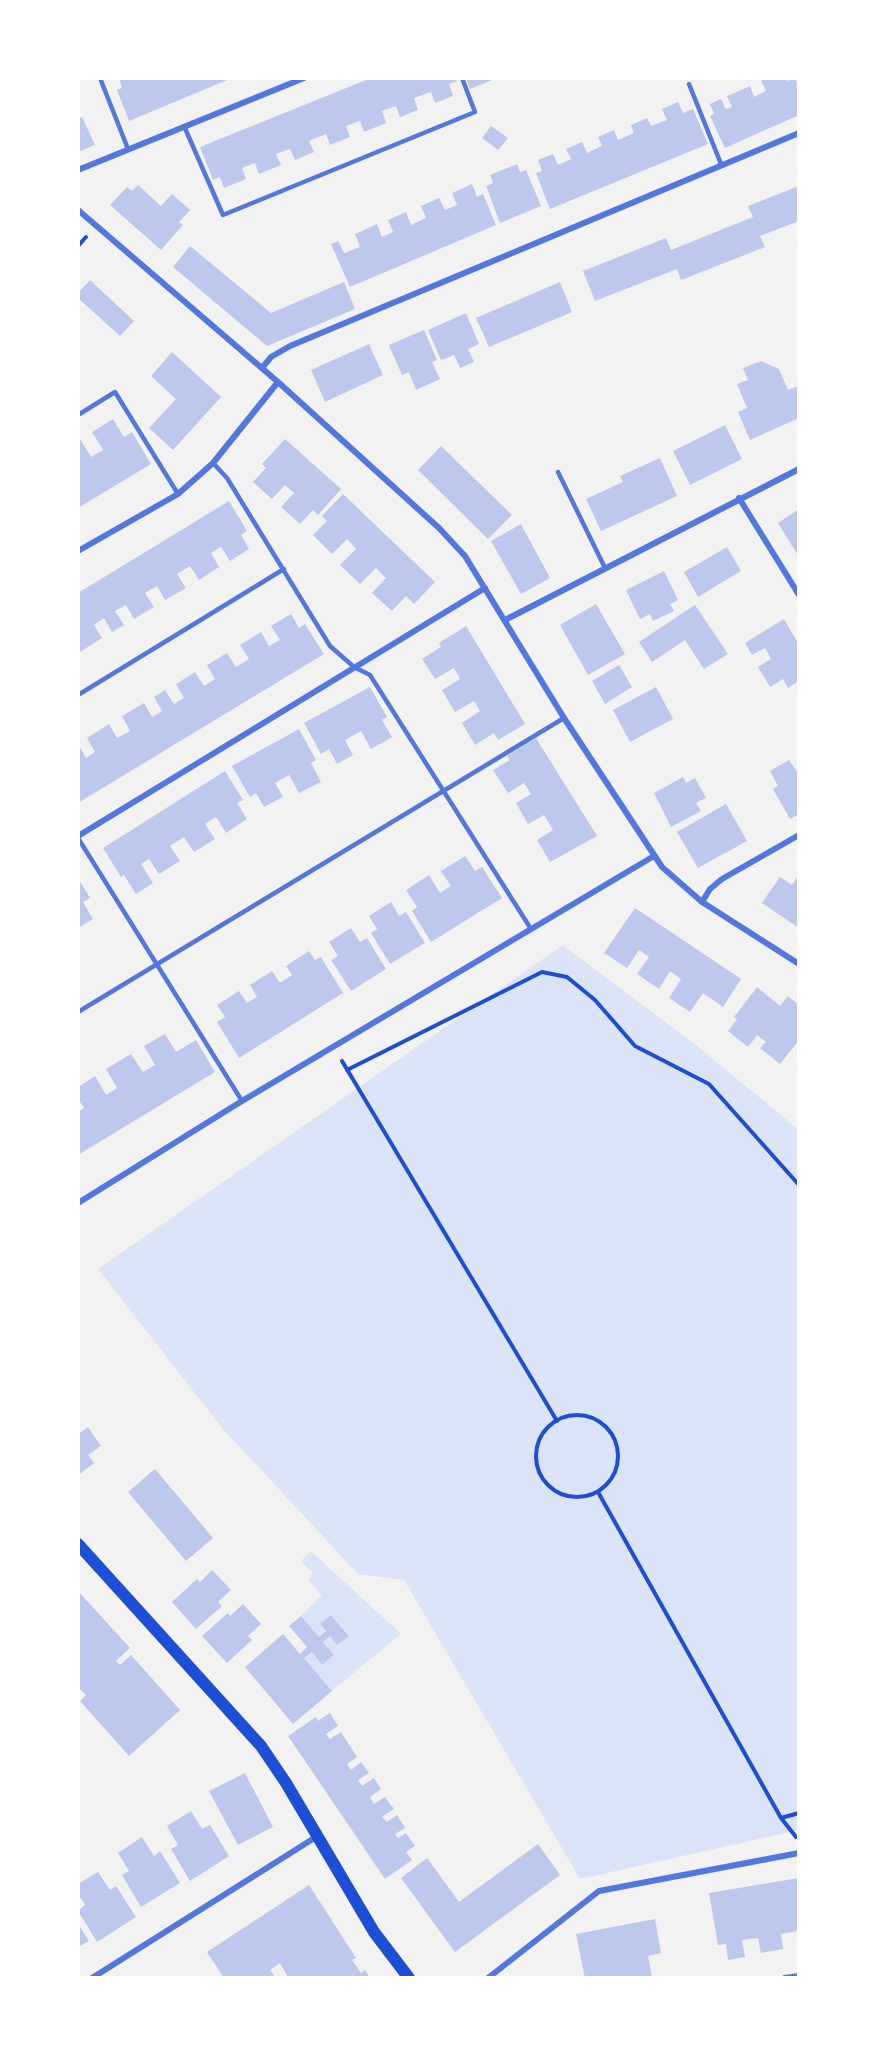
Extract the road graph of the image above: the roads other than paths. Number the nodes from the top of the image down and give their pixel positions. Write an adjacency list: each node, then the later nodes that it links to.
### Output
1 (100, 78): 7 (lane)
2 (304, 78): 5 (street)
3 (462, 78): 5 (lane)
4 (689, 84): 8 (lane)
5 (184, 126): 7 (street)
6 (799, 133): 8 (street)
7 (128, 149): 9 (street)
8 (721, 165): 11 (street)
9 (78, 170)
10 (78, 210): 11 (street)
11 (262, 368): 12 (street)
12 (278, 382): 14 (street); 22 (street)
13 (78, 415): 17 (lane)
14 (213, 462): 17 (street); 21 (lane)
15 (799, 469): 18 (street)
16 (558, 472): 20 (lane)
17 (178, 494): 19 (street)
18 (739, 498): 20 (street); 23 (street)
19 (78, 551)
20 (605, 568): 24 (street)
21 (284, 569): 25 (lane); 26 (lane)
22 (485, 588): 24 (street); 25 (street)
23 (799, 595)
24 (505, 620): 27 (street)
25 (354, 668): 28 (lane); 30 (street)
26 (78, 695)
27 (564, 718): 28 (lane); 31 (street)
28 (442, 792): 33 (lane); 34 (lane)
29 (799, 835): 32 (street)
30 (78, 837): 34 (lane)
31 (654, 856): 32 (street); 33 (street)
32 (702, 902): 35 (street)
33 (531, 929): 37 (street)
34 (157, 964): 36 (lane); 37 (lane)
35 (799, 964)
36 (78, 1012)
37 (242, 1101): 38 (street)
38 (78, 1203)
39 (78, 1545): 40 (main road)
40 (316, 1837): 43 (street); 44 (main road)
41 (799, 1853): 45 (street)
42 (799, 1976): 46 (street)
43 (92, 1978)
44 (409, 1978)
45 (488, 1978)
46 (785, 1978)

